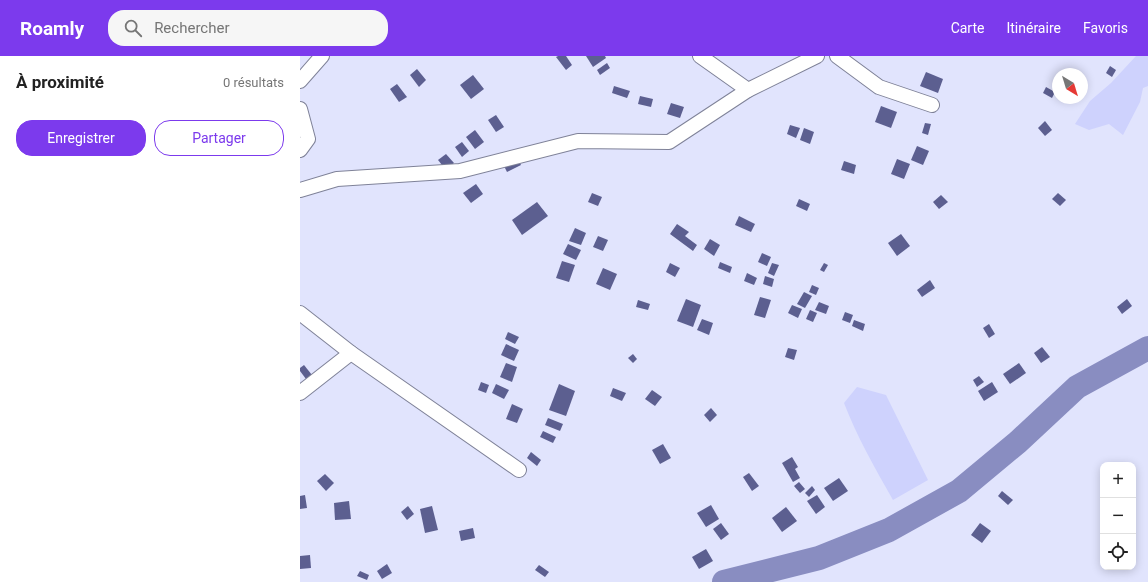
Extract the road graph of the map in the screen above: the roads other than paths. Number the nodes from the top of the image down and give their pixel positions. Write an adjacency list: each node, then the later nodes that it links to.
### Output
1 (322, 56): 5 (street)
2 (700, 56): 6 (street)
3 (816, 56): 6 (street)
4 (837, 56): 7 (street)
5 (300, 82)
6 (748, 90): 10 (street)
7 (932, 105)
8 (300, 109): 9 (street)
9 (300, 150)
10 (300, 190)
11 (300, 313): 12 (street)
12 (351, 353): 13 (street); 14 (street)
13 (300, 394)
14 (519, 470)

